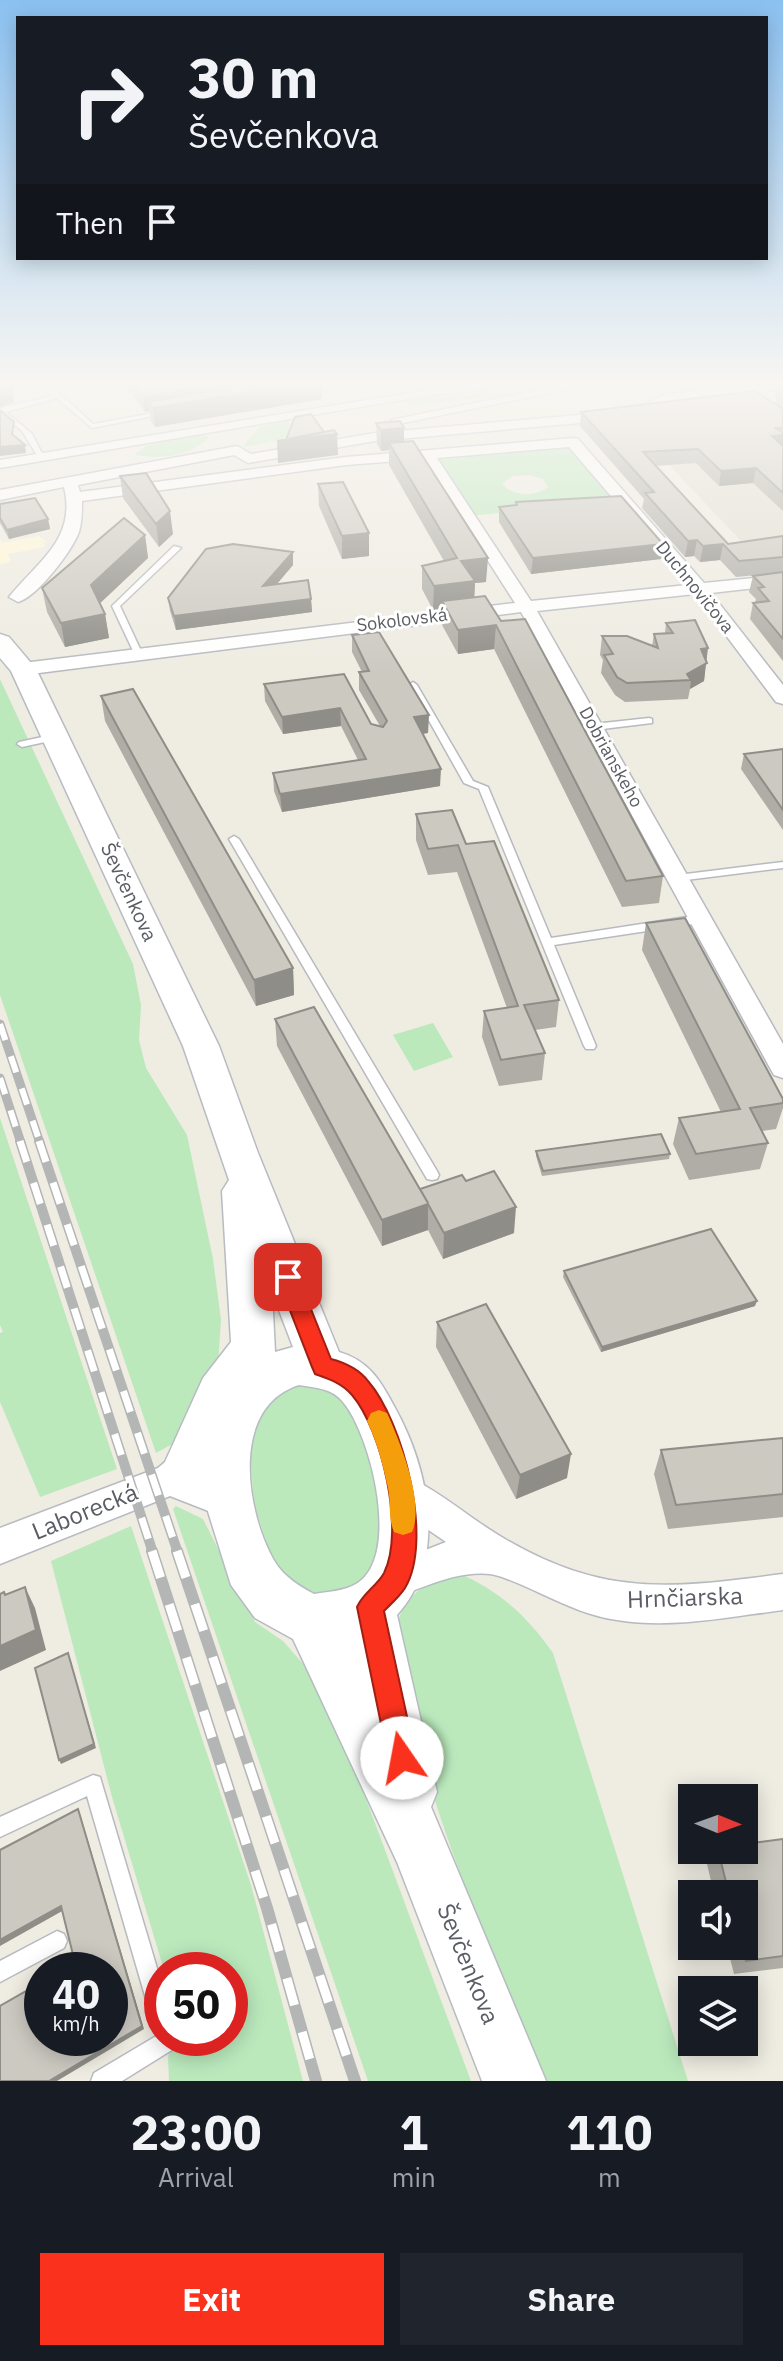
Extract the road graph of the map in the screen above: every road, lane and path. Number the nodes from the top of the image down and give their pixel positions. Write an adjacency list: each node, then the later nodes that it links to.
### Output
1 (38, 480): 7 (street)
2 (54, 480): 7 (street)
3 (91, 480): 9 (street)
4 (167, 480): 9 (street)
5 (444, 480): 16 (street, Dobrianskeho)
6 (606, 480): 14 (street, Duchnovičova)
7 (50, 486): 9 (street); 10 (street)
8 (0, 488): 10 (street)
9 (73, 490): 15 (street)
10 (20, 492): 11 (street)
11 (0, 495)
12 (177, 548): 18 (lane)
13 (783, 580): 14 (street, Sokolovská)
14 (699, 588): 16 (street, Sokolovská); 21 (street, Duchnovičova)
15 (18, 597)
16 (527, 606): 18 (street, Sokolovská); 23 (street, Dobrianskeho)
17 (0, 642): 19 (main road, Ševčenkova)
18 (138, 653): 19 (street, Sokolovská)
19 (23, 669): 24 (main road, Ševčenkova)
20 (413, 685): 30 (lane)
21 (783, 698)
22 (649, 721): 23 (lane)
23 (594, 727): 28 (street, Dobrianskeho)
24 (56, 737): 25 (lane); 33 (main road, Ševčenkova)
25 (22, 744)
26 (234, 839): 34 (lane)
27 (783, 865): 28 (lane)
28 (678, 878): 29 (street, Dobrianskeho)
29 (700, 919): 30 (lane); 32 (street, Dobrianskeho)
30 (548, 942): 31 (lane)
31 (590, 1046)
32 (783, 1068)
33 (238, 1153): 35 (main road, Ševčenkova); 36 (main road, Ševčenkova)
34 (432, 1175)
35 (323, 1367): 36 (main road); 38 (main road, Ševčenkova)
36 (244, 1390): 37 (street, Laborecká); 37 (main road); 39 (main road, Ševčenkova)
37 (180, 1471): 39 (street); 40 (street, Laborecká)
38 (401, 1491): 41 (street, Hrnčiarska); 43 (main road, Ševčenkova)
39 (229, 1502): 44 (main road, Ševčenkova)
40 (0, 1546)
41 (499, 1558): 42 (street, Hrnčiarska); 43 (street, Hrnčiarska)
42 (783, 1592)
43 (383, 1593): 44 (main road); 46 (main road, Ševčenkova)
44 (311, 1621): 46 (main road, Ševčenkova)
45 (0, 1827): 48 (lane)
46 (421, 1848): 52 (main road, Ševčenkova)
47 (57, 1941): 49 (lane)
48 (144, 1958)
49 (0, 1972)
50 (144, 2056): 51 (lane)
51 (102, 2081)
52 (514, 2081)

